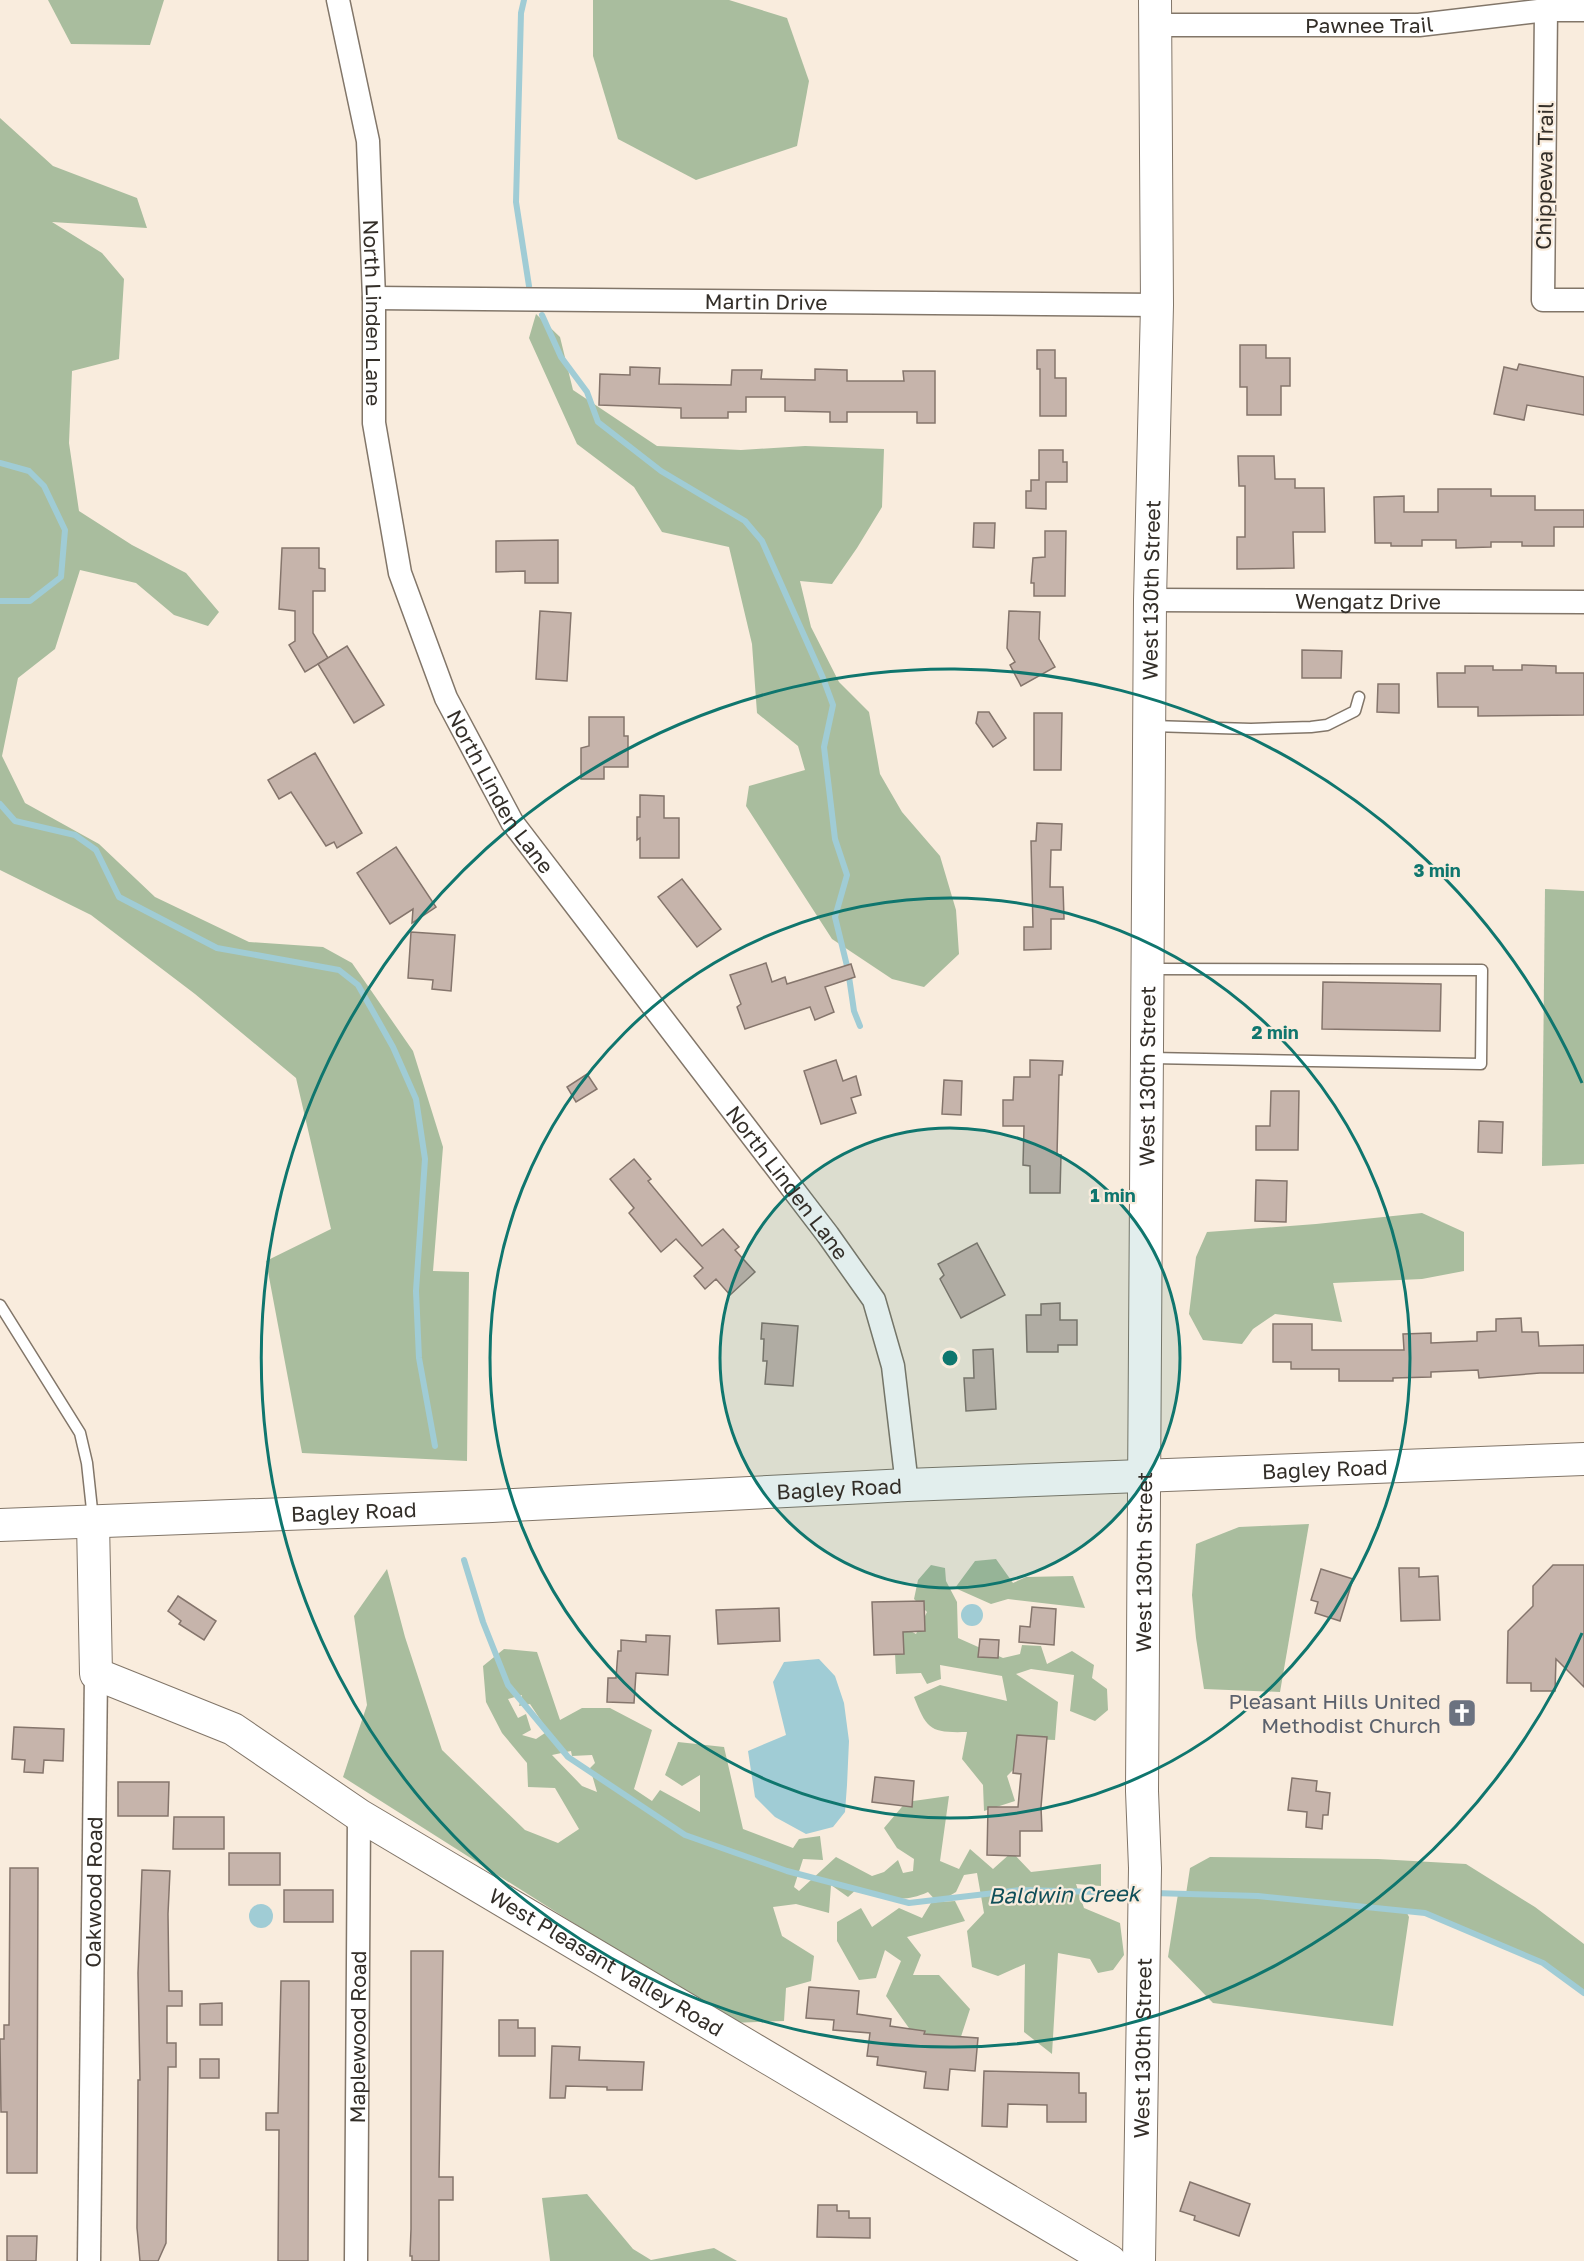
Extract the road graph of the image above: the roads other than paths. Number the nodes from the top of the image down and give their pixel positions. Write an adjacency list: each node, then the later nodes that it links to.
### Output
1 (338, 0): 5 (street, North Linden Lane)
2 (1546, 10): 3 (street, Pawnee Trail); 4 (street, Pawnee Trail); 6 (street, Chippewa Trail)
3 (1584, 10)
4 (1155, 13): 7 (main road, West 130th Street)
5 (374, 298): 7 (street, Martin Drive); 17 (street, North Linden Lane)
6 (1584, 300)
7 (1157, 305): 8 (main road, West 130th Street)
8 (1150, 600): 9 (street, Wengatz Drive); 11 (main road, West 130th Street)
9 (1584, 602)
10 (1359, 697): 11 (lane)
11 (1149, 726): 12 (main road, West 130th Street)
12 (1147, 969): 13 (main road, West 130th Street); 13 (lane)
13 (1147, 1058): 16 (main road, West 130th Street)
14 (0, 1305): 18 (lane)
15 (1584, 1459): 16 (main road, Bagley Road)
16 (1144, 1477): 17 (main road, Bagley Road); 25 (main road, West 130th Street)
17 (907, 1485): 18 (main road, Bagley Road)
18 (93, 1522): 19 (main road); 20 (main road, Oakwood Road)
19 (0, 1525)
20 (96, 1674): 21 (main road, West Pleasant Valley Road); 22 (street, Oakwood Road)
21 (359, 1815): 23 (street, Maplewood Road); 24 (main road, West Pleasant Valley Road)
22 (89, 2261)
23 (356, 2261)
24 (1110, 2261)
25 (1139, 2261)

